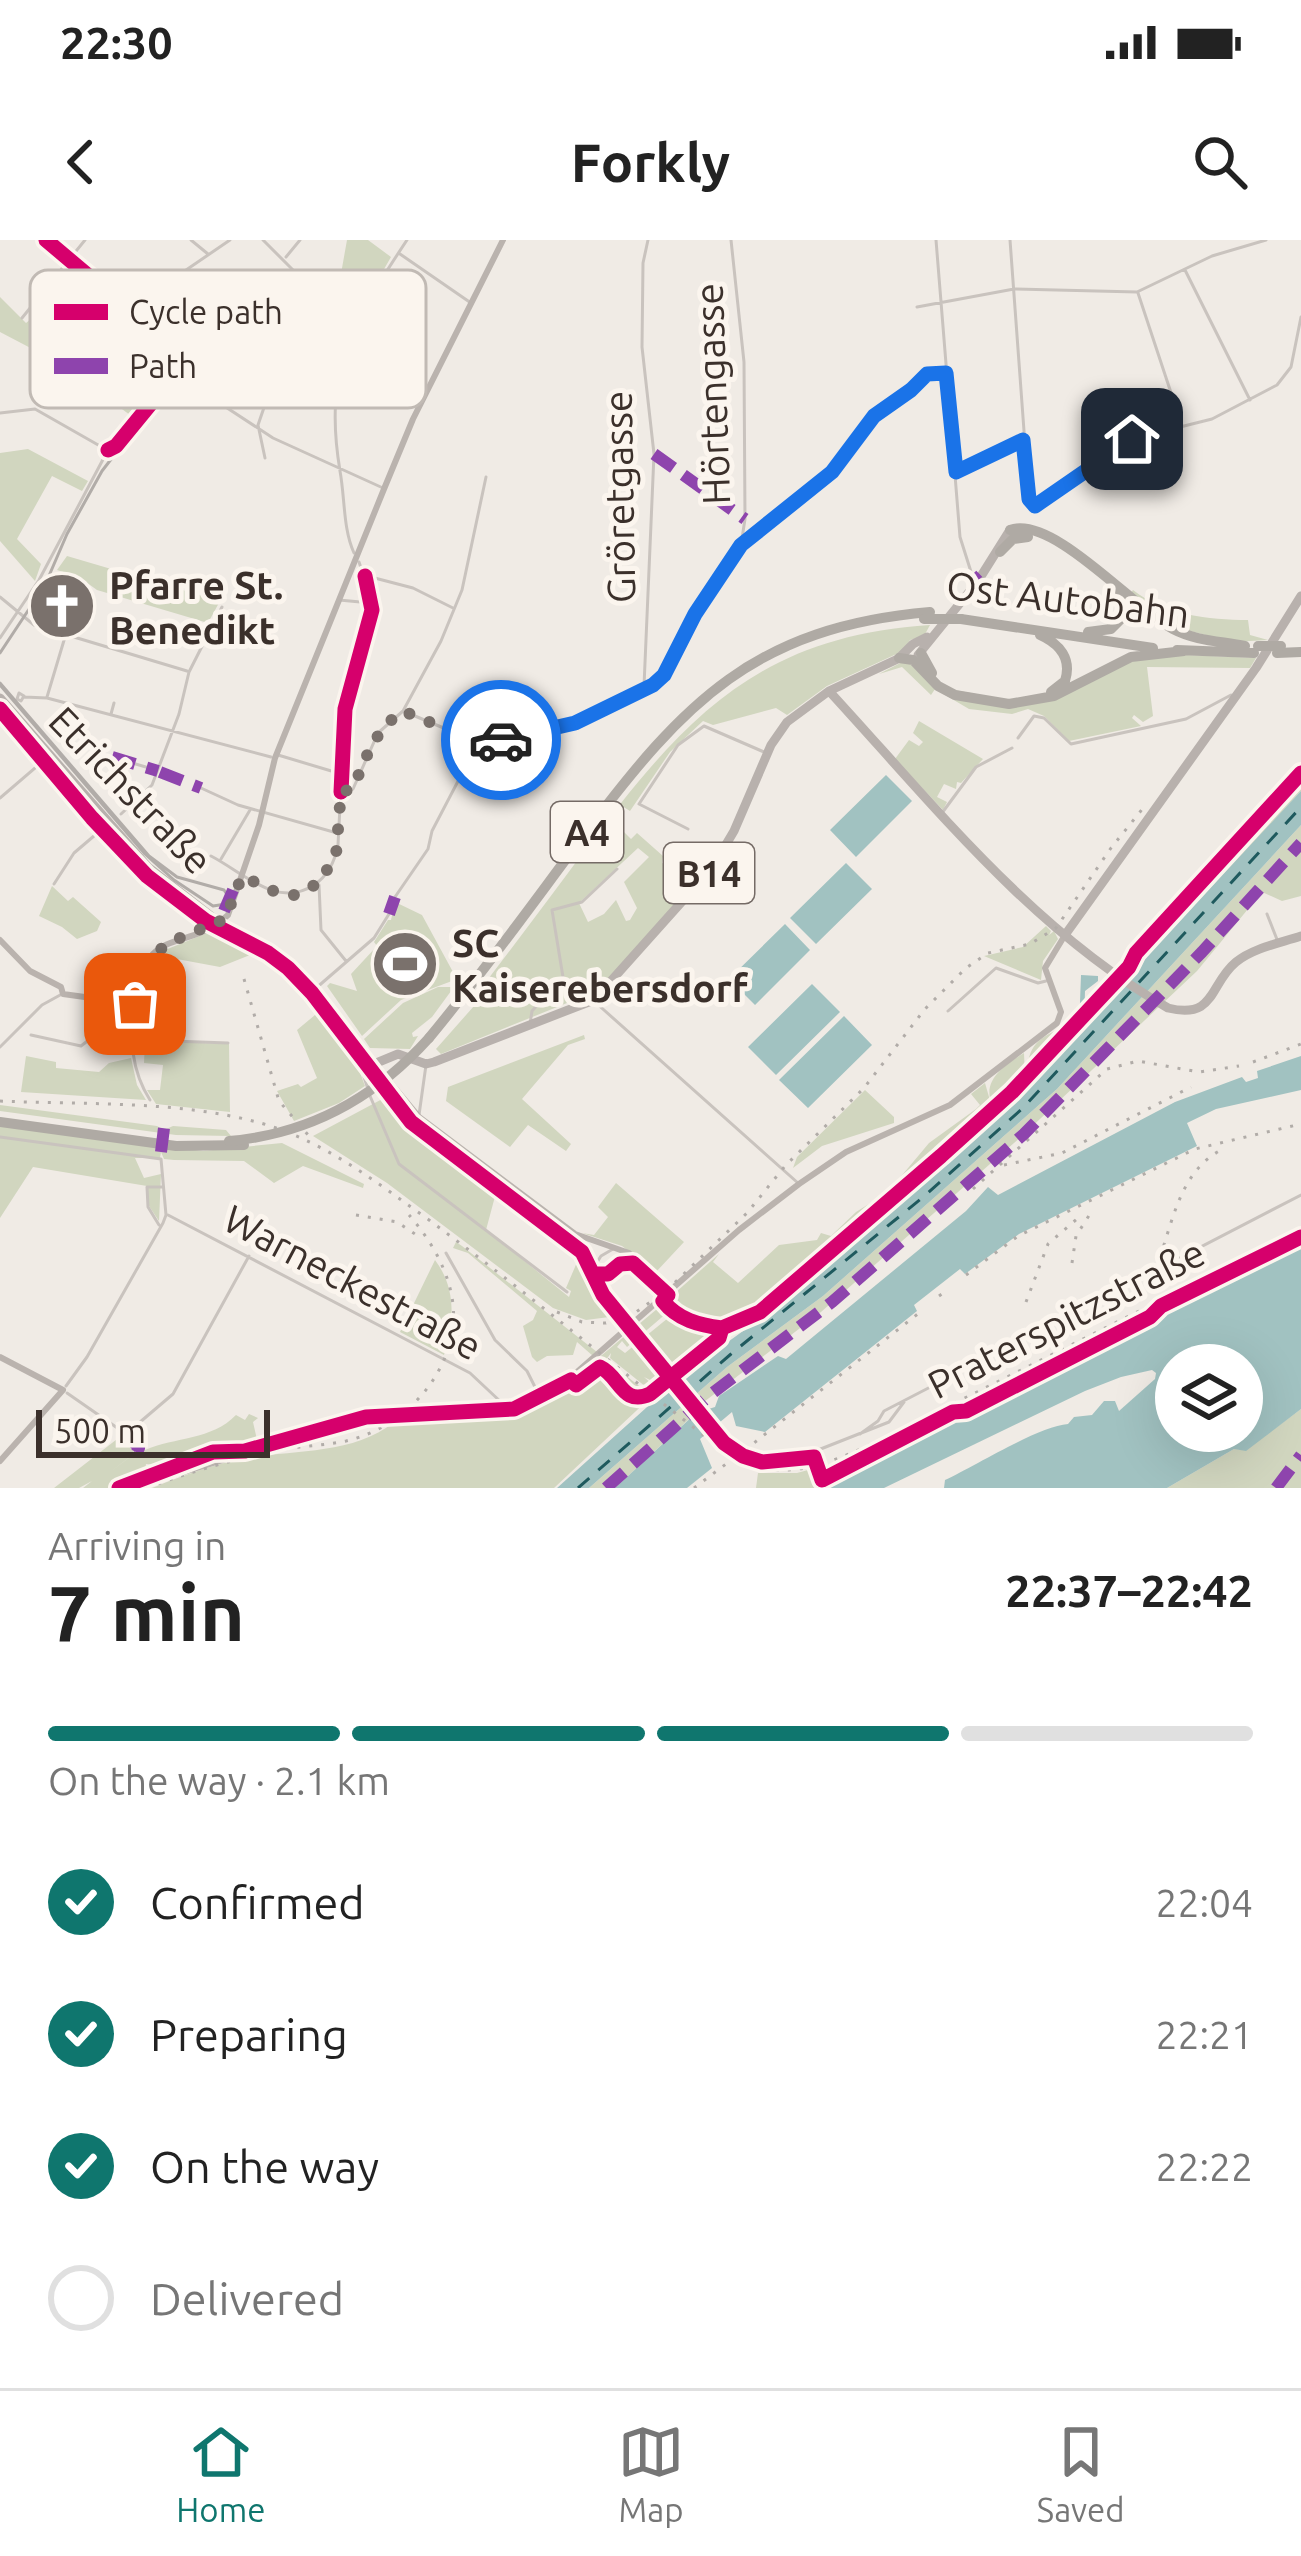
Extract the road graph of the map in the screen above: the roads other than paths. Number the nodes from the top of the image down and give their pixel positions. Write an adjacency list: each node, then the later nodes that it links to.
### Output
1 (46, 240): 16 (street)
2 (85, 240): 16 (street)
3 (191, 240): 15 (street)
4 (230, 240): 15 (street)
5 (263, 240): 17 (street)
6 (300, 240): 17 (street)
7 (407, 240): 14 (street)
8 (503, 240): 29 (main road)
9 (647, 240): 77 (street, Gröretgasse)
10 (730, 240): 54 (street, Hörtengasse)
11 (936, 240): 28 (street)
12 (1010, 240): 26 (street)
13 (1266, 240): 18 (street)
14 (399, 253): 23 (street); 24 (street)
15 (210, 256): 21 (street)
16 (69, 259): 19 (street); 20 (street)
17 (284, 259): 22 (street)
18 (1184, 268): 27 (street); 36 (street)
19 (60, 270)
20 (82, 270)
21 (190, 270)
22 (294, 270)
23 (389, 270)
24 (423, 270)
25 (426, 272): 29 (street)
26 (1014, 289): 27 (street); 28 (street); 45 (street)
27 (1137, 292): 43 (street)
28 (940, 301): 30 (street); 34 (street)
29 (471, 303): 35 (main road)
30 (917, 307)
31 (30, 308): 33 (street)
32 (1301, 317): 36 (street)
33 (22, 318)
34 (946, 373): 49 (street); 54 (street)
35 (426, 393)
36 (1250, 400): 43 (street)
37 (148, 408): 46 (street)
38 (229, 408): 44 (street)
39 (265, 408): 44 (street)
40 (335, 408): 48 (street)
41 (418, 408): 51 (main road)
42 (0, 413): 46 (street)
43 (1182, 426): 45 (street)
44 (258, 430): 47 (street); 48 (street)
45 (1023, 440): 49 (street)
46 (108, 450): 65 (street)
47 (266, 458)
48 (340, 472): 51 (street); 56 (street)
49 (956, 472): 57 (street)
50 (486, 477): 64 (street)
51 (384, 488): 56 (main road)
52 (1010, 530): 53 (highway); 55 (main road); 71 (highway)
53 (1028, 537): 55 (highway); 68 (highway)
54 (741, 545): 78 (street, Hörtengasse)
55 (1000, 552): 73 (main road)
56 (356, 558): 58 (street); 61 (main road)
57 (972, 575)
58 (365, 576): 62 (street); 64 (street)
59 (1301, 596): 82 (main road)
60 (0, 597): 65 (street)
61 (339, 600): 62 (street); 95 (main road)
62 (373, 603): 98 (street)
63 (222, 608): 75 (street)
64 (454, 608): 87 (street)
65 (16, 613): 69 (street); 70 (street)
66 (963, 616): 67 (highway, Ost Autobahn / A4); 68 (highway, Ost Autobahn / A4); 135 (highway, Ost Autobahn / A4, bridge)
67 (1015, 625): 73 (highway); 74 (highway, Ost Autobahn / A4)
68 (1088, 632): 71 (highway, Ost Autobahn / A4)
69 (66, 636): 75 (street); 84 (street)
70 (0, 638)
71 (1253, 649): 72 (highway, A4, bridge); 74 (highway, Ost Autobahn / A4)
72 (1301, 649)
73 (914, 651): 74 (highway); 76 (main road)
74 (1184, 651)
75 (189, 672): 89 (street)
76 (850, 681): 79 (main road); 86 (main road)
77 (642, 682): 78 (street); 80 (street, Gröretgasse)
78 (647, 688): 80 (street, Hörtengasse)
79 (829, 691): 86 (main road); 93 (main road, B14)
80 (639, 692): 90 (street, Hörtengasse)
81 (0, 695): 94 (main road, Etrichstraße); 118 (main road, Etrichstraße)
82 (1236, 695): 91 (street); 119 (main road)
83 (24, 697): 84 (street)
84 (47, 698): 88 (street)
85 (113, 703): 88 (street)
86 (841, 704): 105 (main road)
87 (403, 711): 90 (street, Hörtengasse); 100 (street)
88 (110, 716): 89 (street)
89 (173, 731): 95 (street); 97 (street)
90 (480, 737): 115 (street)
91 (1018, 738)
92 (1012, 748): 105 (street)
93 (768, 754): 107 (street); 127 (main road, B14)
94 (50, 755): 101 (street); 106 (main road, Etrichstraße)
95 (276, 757): 98 (street); 103 (main road)
96 (112, 758): 97 (street)
97 (158, 771): 104 (street)
98 (342, 773): 100 (street)
99 (201, 788): 102 (street)
100 (341, 792): 108 (street)
101 (0, 798)
102 (250, 808): 103 (street); 110 (street)
103 (262, 812): 108 (street); 112 (main road)
104 (121, 814)
105 (941, 814): 119 (main road)
106 (109, 824): 114 (street); 118 (main road, Etrichstraße)
107 (688, 829)
108 (339, 833): 113 (street)
109 (211, 856): 110 (street)
110 (220, 861): 112 (street)
111 (617, 869): 131 (street)
112 (242, 876): 113 (street); 118 (main road)
113 (319, 883): 123 (street)
114 (54, 884)
115 (395, 897)
116 (389, 914): 123 (street)
117 (1267, 914): 122 (street)
118 (222, 921): 125 (main road); 128 (main road)
119 (1065, 935): 122 (main road); 124 (main road)
120 (1301, 936): 122 (main road)
121 (0, 940): 126 (main road)
122 (1278, 944)
123 (348, 963): 125 (street)
124 (1047, 981): 129 (street); 144 (main road)
125 (316, 988): 138 (main road)
126 (63, 994): 128 (main road); 137 (street)
127 (594, 1000): 131 (main road, B14); 144 (street)
128 (134, 1008): 130 (street); 132 (street)
129 (948, 1011)
130 (125, 1020): 132 (street); 134 (street)
131 (531, 1025): 139 (main road, B14)
132 (131, 1027): 133 (street)
133 (131, 1035): 136 (street); 140 (street)
134 (31, 1036)
135 (432, 1040): 141 (highway, A4, bridge); 141 (highway, A4, bridge)
136 (228, 1043)
137 (0, 1047)
138 (371, 1064): 139 (main road, B14); 142 (main road); 155 (street)
139 (426, 1064): 142 (street)
140 (150, 1100)
141 (0, 1119)
142 (417, 1119): 149 (main road); 154 (main road)
143 (0, 1138): 145 (street)
144 (799, 1184): 157 (main road)
145 (164, 1186): 147 (street); 148 (street)
146 (1301, 1195): 161 (street)
147 (166, 1215): 148 (street); 151 (street, Warneckestraße)
148 (160, 1227): 159 (street)
149 (615, 1248): 152 (main road); 153 (street); 154 (street)
150 (446, 1253): 160 (street)
151 (249, 1256): 159 (street); 162 (street, Warneckestraße)
152 (638, 1262): 153 (main road); 157 (main road)
153 (612, 1266): 154 (main road); 156 (street)
154 (594, 1267): 156 (street)
155 (568, 1292)
156 (606, 1294): 166 (street, bridge)
157 (668, 1295): 160 (main road)
158 (0, 1357): 159 (main road)
159 (63, 1390): 167 (main road)
160 (540, 1396): 162 (main road)
161 (906, 1401): 163 (street); 164 (street)
162 (505, 1409): 169 (main road)
163 (887, 1411): 164 (street); 165 (street)
164 (892, 1416): 165 (street)
165 (882, 1421): 166 (street)
166 (813, 1452): 168 (street)
167 (0, 1460)
168 (822, 1480)
169 (131, 1488)

